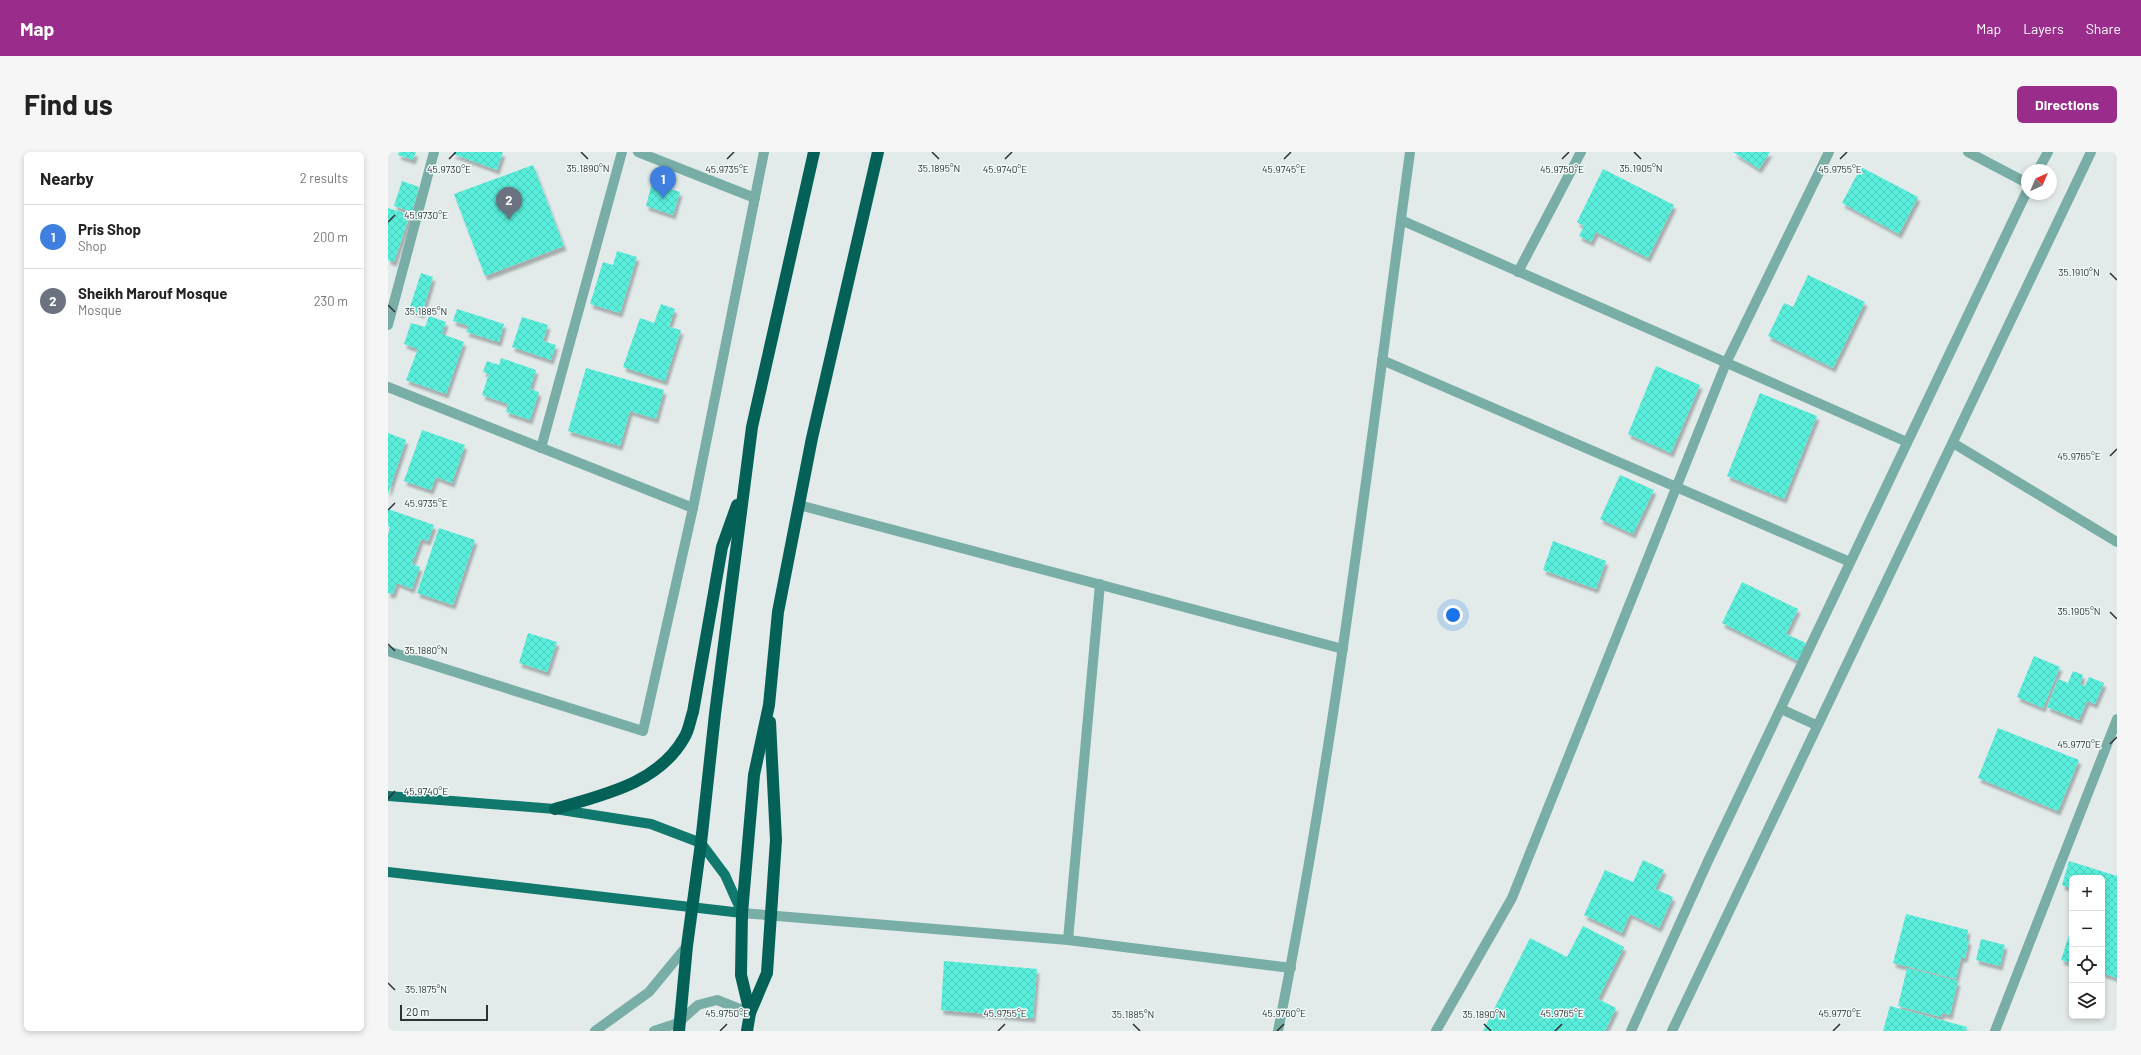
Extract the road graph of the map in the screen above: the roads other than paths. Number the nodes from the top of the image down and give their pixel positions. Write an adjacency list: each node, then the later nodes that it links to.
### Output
1 (434, 152): 19 (street)
2 (622, 152): 25 (street)
3 (638, 152): 15 (street)
4 (764, 152): 15 (street)
5 (814, 152): 26 (highway)
6 (878, 152): 28 (highway)
7 (1410, 152): 17 (street)
8 (1581, 152): 18 (street)
9 (1829, 152): 21 (street)
10 (1968, 152): 14 (street)
11 (2048, 152): 13 (street)
12 (2091, 152): 24 (street)
13 (2041, 164)
14 (2021, 180)
15 (755, 198): 29 (street)
16 (2023, 200): 23 (street)
17 (1401, 220): 18 (street); 20 (street)
18 (1518, 272): 21 (street)
19 (388, 325)
20 (1382, 360): 27 (street); 33 (street)
21 (1726, 363): 23 (street); 27 (street)
22 (388, 387): 25 (street)
23 (1907, 442): 31 (street)
24 (1952, 444): 30 (street); 38 (street)
25 (541, 448): 29 (street)
26 (745, 481): 40 (highway); 41 (highway)
27 (1676, 487): 31 (street); 55 (street)
28 (799, 505): 32 (street); 35 (highway)
29 (693, 508): 34 (street)
30 (2117, 542)
31 (1850, 562): 36 (street)
32 (1100, 584): 33 (street); 46 (street)
33 (1343, 649): 48 (street)
34 (388, 651)
35 (769, 705): 44 (highway); 45 (highway)
36 (1780, 708): 38 (street); 56 (street)
37 (2117, 718): 58 (street)
38 (1816, 725): 57 (street)
39 (388, 796): 40 (main road)
40 (555, 809): 41 (main road)
41 (701, 843): 43 (highway); 44 (main road)
42 (388, 872): 43 (main road)
43 (691, 907): 44 (main road); 47 (highway)
44 (742, 913): 45 (street); 49 (highway)
45 (770, 915): 46 (street); 49 (highway)
46 (1068, 940): 48 (street)
47 (687, 946): 50 (highway); 51 (street)
48 (1291, 968): 54 (street)
49 (750, 1012): 50 (street); 53 (highway)
50 (678, 1027): 52 (street)
51 (595, 1031)
52 (654, 1031)
53 (747, 1031)
54 (1278, 1031)
55 (1436, 1031)
56 (1631, 1031)
57 (1672, 1031)
58 (1995, 1031)

